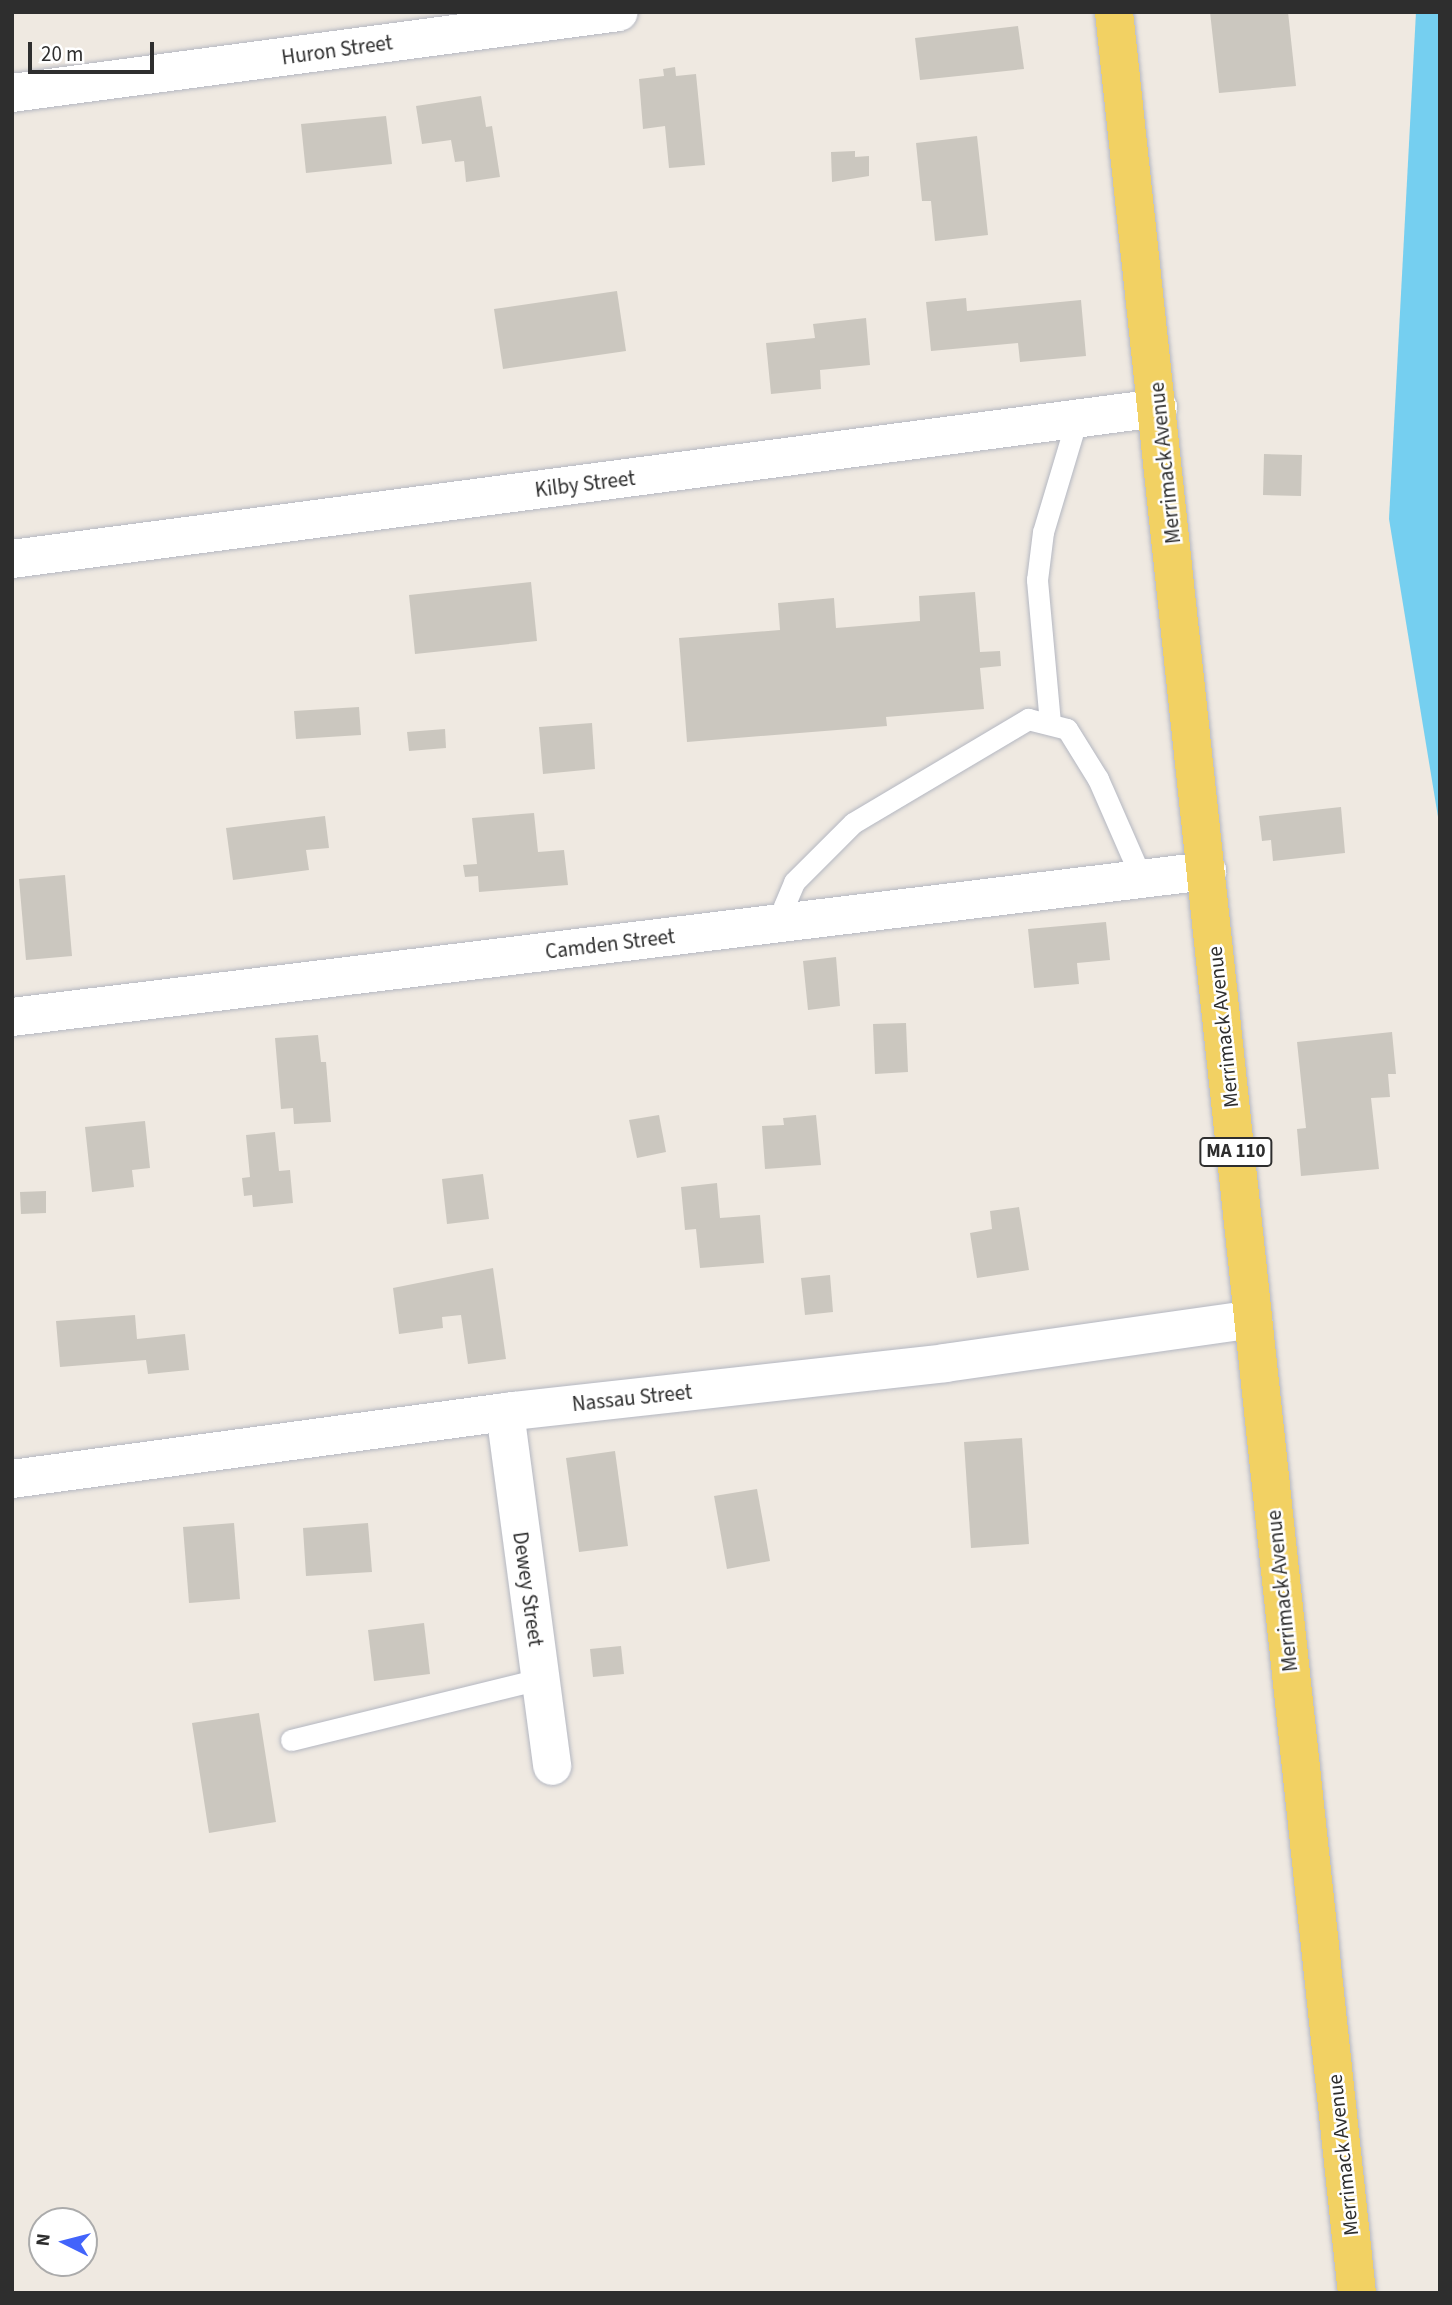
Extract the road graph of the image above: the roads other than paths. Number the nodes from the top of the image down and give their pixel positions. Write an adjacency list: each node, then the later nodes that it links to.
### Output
1 (619, 12): 3 (street, Huron Street)
2 (1114, 12): 4 (main road, Merrimack Avenue / MA 110)
3 (12, 93)
4 (1158, 408): 5 (street, Kilby Street); 8 (main road, Merrimack Avenue / MA 110)
5 (1077, 419): 6 (street, Kilby Street); 7 (lane)
6 (12, 559)
7 (1050, 723): 9 (lane); 10 (lane)
8 (1207, 871): 9 (street, Camden Street); 12 (main road, Merrimack Avenue / MA 110)
9 (1142, 879): 10 (street, Camden Street)
10 (786, 922): 11 (street, Camden Street)
11 (12, 1017)
12 (1253, 1319): 13 (street, Nassau Street); 18 (main road, Merrimack Avenue / MA 110)
13 (505, 1412): 14 (street, Nassau Street); 15 (street, Dewey Street)
14 (12, 1479)
15 (540, 1679): 16 (lane); 17 (street, Dewey Street)
16 (292, 1740)
17 (552, 1766)
18 (1357, 2293)

